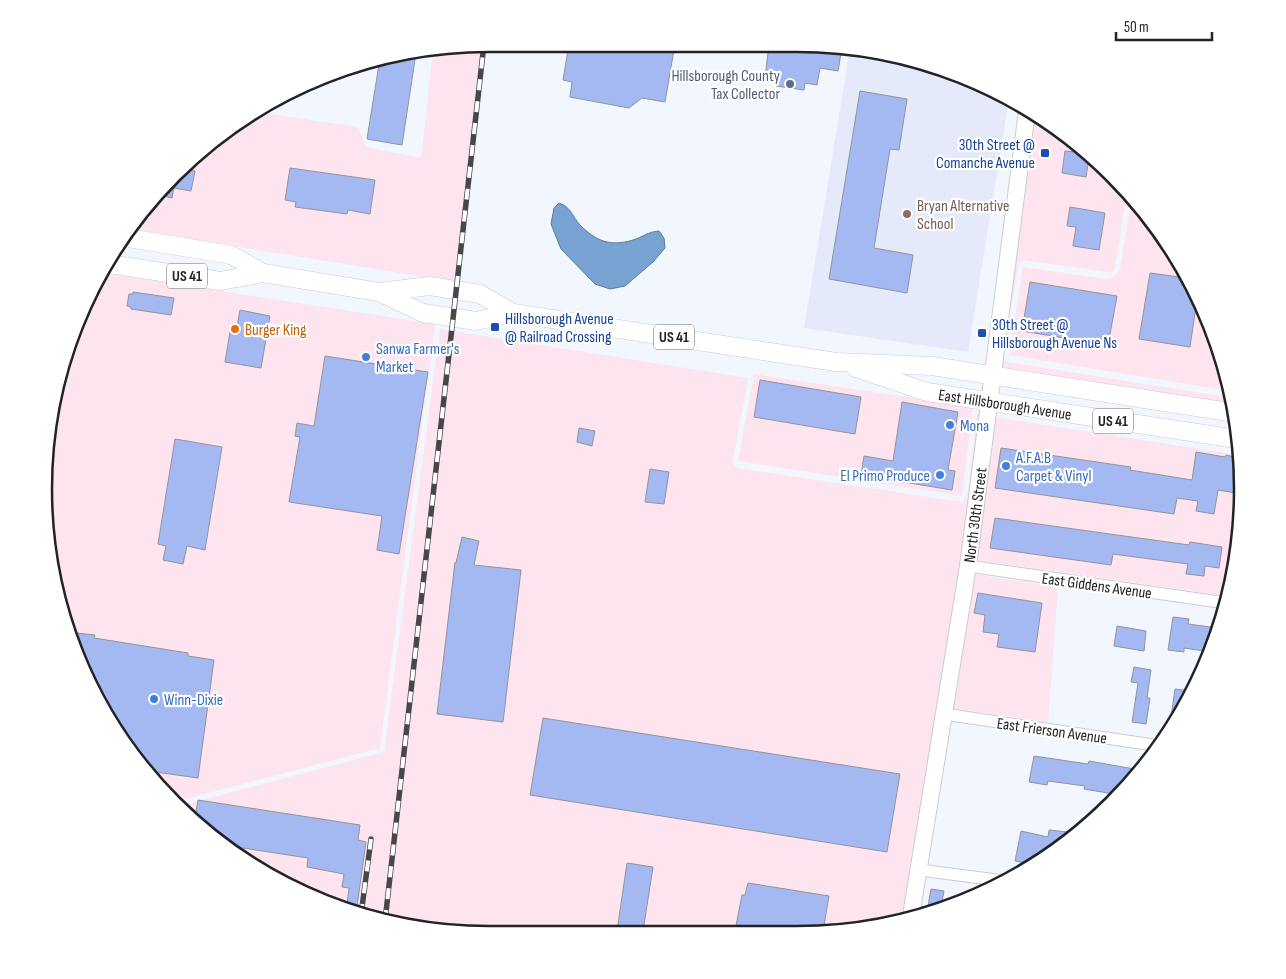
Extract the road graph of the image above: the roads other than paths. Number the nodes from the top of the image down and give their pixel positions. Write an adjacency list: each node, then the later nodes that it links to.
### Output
1 (1028, 119): 8 (street, North 30th Street)
2 (132, 239): 4 (main road, East Hillsborough Avenue / US 41)
3 (115, 265): 4 (main road, East Hillsborough Avenue / US 41)
4 (263, 274): 5 (main road, East Hillsborough Avenue / US 41)
5 (379, 292): 6 (main road, East Hillsborough Avenue / US 41); 6 (main road, East Hillsborough Avenue / US 41)
6 (513, 313): 7 (main road, East Hillsborough Avenue / US 41)
7 (836, 362): 8 (main road, East Hillsborough Avenue / US 41); 9 (main road, East Hillsborough Avenue / US 41)
8 (992, 374): 9 (street, North 30th Street); 10 (main road, East Hillsborough Avenue / US 41)
9 (989, 402): 11 (main road, East Hillsborough Avenue / US 41); 12 (street, North 30th Street)
10 (1226, 412)
11 (1231, 438)
12 (968, 566): 13 (street, East Giddens Avenue); 14 (street, North 30th Street)
13 (1219, 602)
14 (944, 714): 15 (street, East Frierson Avenue); 16 (street, North 30th Street)
15 (1151, 745)
16 (920, 870): 17 (street); 18 (street, North 30th Street)
17 (993, 880)
18 (912, 911)

